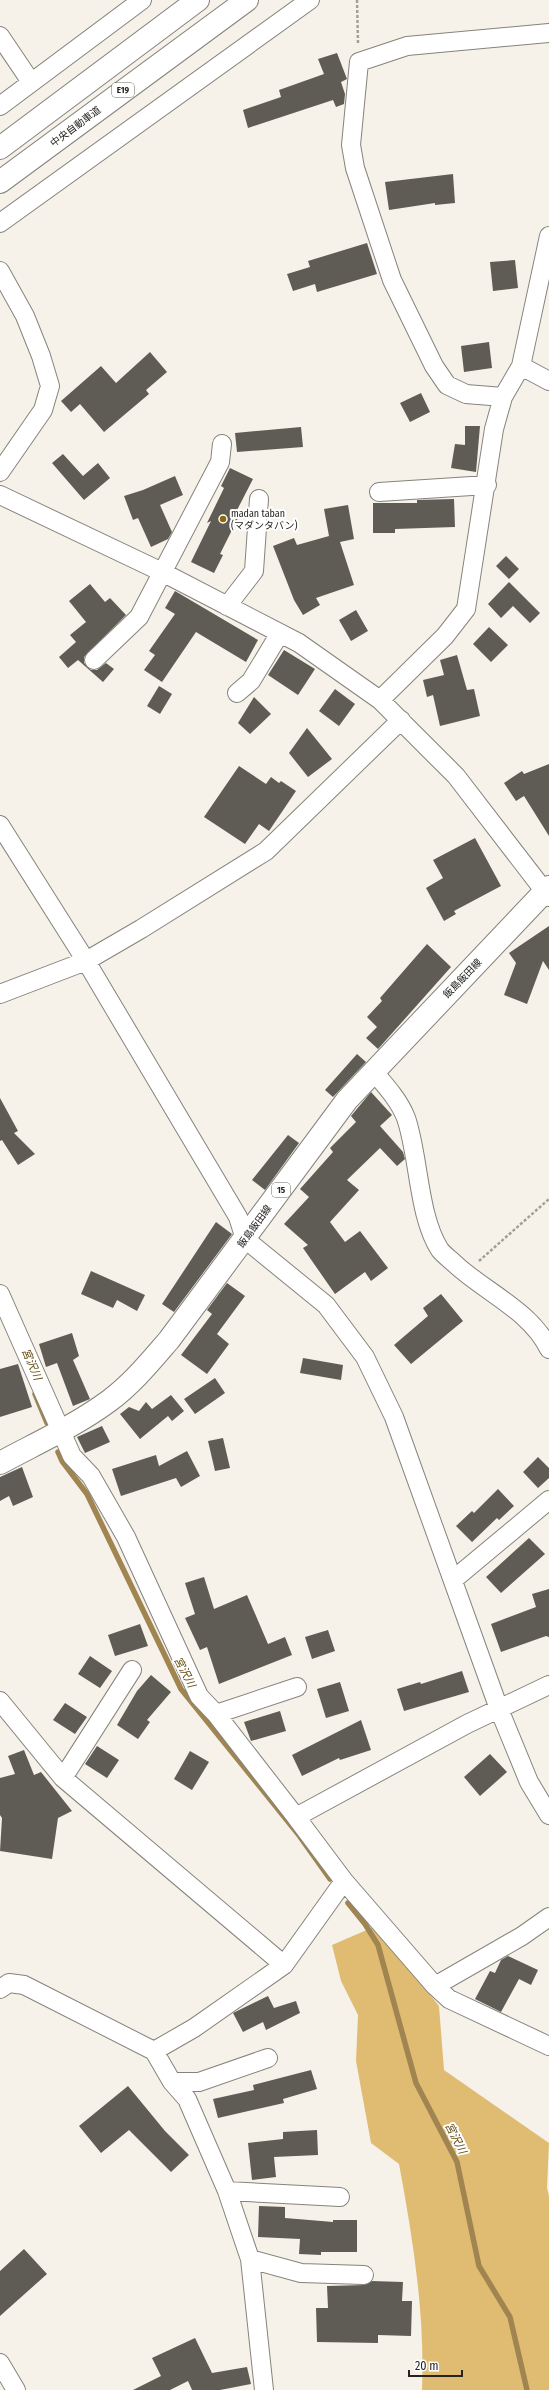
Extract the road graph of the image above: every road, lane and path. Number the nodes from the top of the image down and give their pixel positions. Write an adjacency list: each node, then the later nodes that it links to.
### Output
1 (142, 0): 9 (street)
2 (198, 0): 11 (main road)
3 (246, 0): 12 (main road, 中央自動車道 / E19)
4 (310, 0): 13 (street)
5 (356, 0): 8 (path)
6 (549, 33): 8 (street)
7 (0, 36): 9 (street)
8 (359, 62): 18 (street)
9 (31, 82): 10 (street)
10 (0, 106)
11 (0, 148)
12 (0, 182)
13 (0, 223)
14 (549, 236): 16 (street)
15 (0, 271): 20 (street)
16 (521, 366): 17 (street); 18 (street)
17 (549, 381)
18 (503, 397): 21 (street)
19 (222, 444): 25 (street)
20 (0, 472)
21 (487, 485): 22 (street); 30 (street)
22 (379, 492)
23 (0, 496): 25 (street)
24 (259, 499): 26 (street)
25 (162, 572): 26 (street); 28 (street)
26 (227, 606): 27 (street)
27 (280, 633): 29 (street); 30 (street)
28 (94, 660)
29 (238, 693)
30 (380, 700): 31 (street)
31 (401, 720): 33 (street); 34 (street)
32 (0, 825): 34 (street)
33 (548, 892): 36 (main road, 飯島飯田線 / 15)
34 (86, 961): 35 (street); 38 (street)
35 (0, 994)
36 (372, 1071): 38 (main road, 飯島飯田線 / 15); 39 (street)
37 (549, 1198): 39 (path)
38 (245, 1239): 42 (main road, 飯島飯田線 / 15); 45 (street)
39 (465, 1273): 41 (street)
40 (0, 1294): 42 (street)
41 (549, 1349)
42 (61, 1432): 43 (main road, 飯島飯田線 / 15); 51 (street)
43 (0, 1463)
44 (549, 1500): 45 (street)
45 (452, 1580): 50 (street)
46 (132, 1670): 52 (street)
47 (549, 1685): 50 (street)
48 (297, 1687): 51 (street)
49 (0, 1701): 52 (street)
50 (499, 1708): 53 (street); 54 (street)
51 (216, 1714): 54 (street)
52 (63, 1778): 57 (street)
53 (549, 1815)
54 (296, 1816): 55 (street)
55 (344, 1880): 57 (street); 58 (street)
56 (549, 1917): 58 (street)
57 (284, 1965): 61 (street)
58 (435, 1986): 60 (street)
59 (0, 1989): 61 (street)
60 (549, 2046)
61 (154, 2051): 63 (street)
62 (268, 2058): 63 (street)
63 (172, 2082): 64 (street)
64 (227, 2191): 65 (street); 66 (street)
65 (340, 2197)
66 (250, 2259): 67 (street); 70 (street)
67 (364, 2275)
68 (0, 2363): 69 (street)
69 (16, 2390)
70 (264, 2390)

